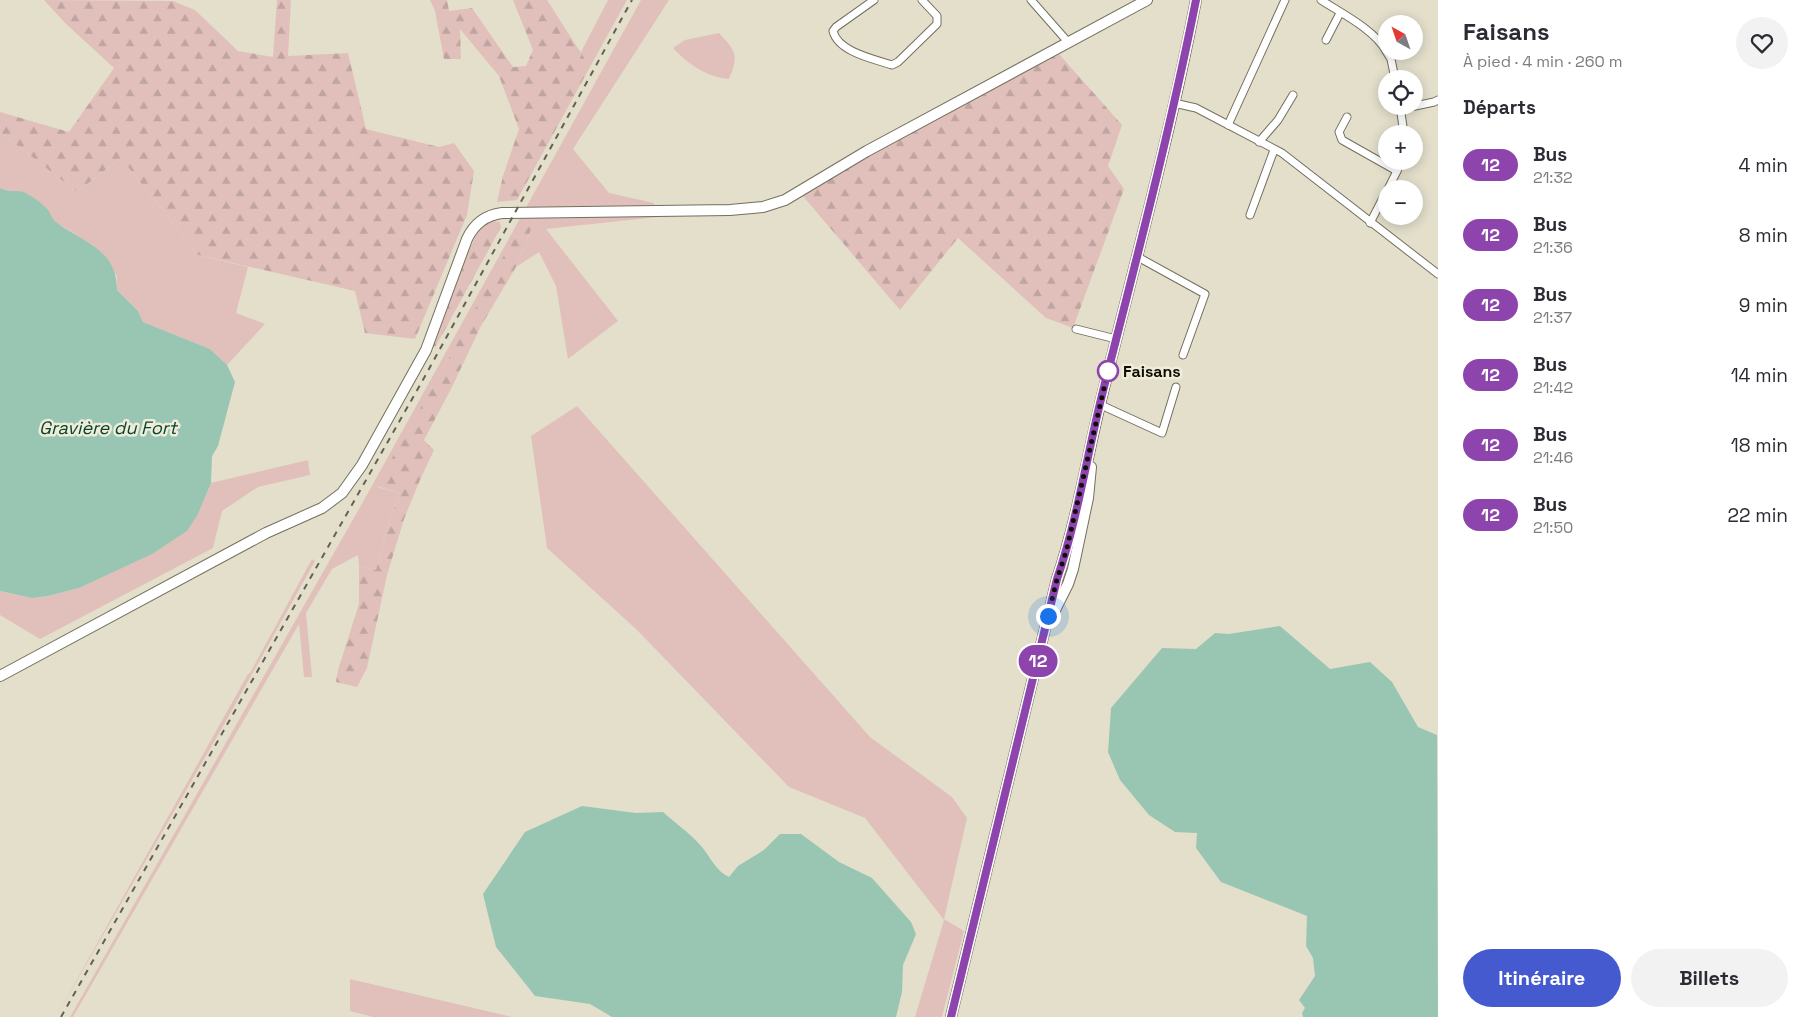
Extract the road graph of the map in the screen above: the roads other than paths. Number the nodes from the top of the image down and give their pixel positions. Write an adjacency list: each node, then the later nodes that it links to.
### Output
1 (874, 0): 2 (street)
2 (922, 0)
3 (1031, 0): 9 (street)
4 (1043, 0): 9 (street)
5 (1147, 0): 13 (main road)
6 (1196, 0): 16 (main road)
7 (1284, 0): 19 (street)
8 (1321, 0): 10 (street)
9 (1038, 8): 13 (street)
10 (1340, 13): 11 (street); 12 (street)
11 (1326, 40)
12 (1378, 40)
13 (1068, 42): 34 (main road)
14 (1294, 95): 20 (street)
15 (1438, 100): 17 (street)
16 (1174, 103): 19 (street); 27 (main road)
17 (1423, 104)
18 (1347, 117): 22 (street)
19 (1228, 125): 20 (street)
20 (1259, 142): 21 (street)
21 (1274, 150): 25 (street); 26 (street)
22 (1397, 171): 23 (street)
23 (1392, 180)
24 (1378, 208): 26 (street)
25 (1250, 215)
26 (1370, 223): 28 (street)
27 (1136, 256): 30 (main road); 31 (street)
28 (1438, 274)
29 (1076, 329): 30 (street)
30 (1116, 339): 33 (main road)
31 (1184, 355)
32 (1176, 386): 33 (street)
33 (1100, 406): 35 (main road)
34 (0, 676)
35 (951, 1017)

